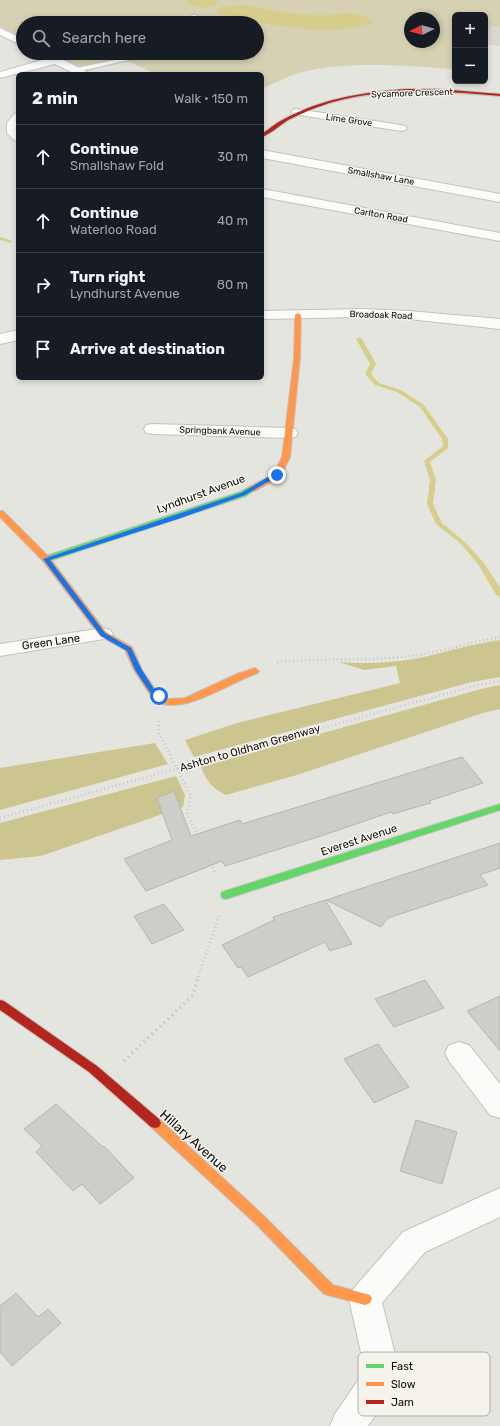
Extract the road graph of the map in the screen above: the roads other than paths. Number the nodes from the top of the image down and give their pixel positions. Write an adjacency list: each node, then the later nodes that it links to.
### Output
1 (0, 31): 2 (street)
2 (12, 37): 3 (street); 4 (street)
3 (0, 39)
4 (16, 39)
5 (56, 60): 7 (street); 8 (street)
6 (129, 60): 7 (lane)
7 (80, 72)
8 (0, 74)
9 (500, 95): 10 (street, Sycamore Crescent)
10 (297, 112): 12 (street, Lime Grove); 13 (street, Sycamore Crescent)
11 (15, 120): 14 (street)
12 (401, 128)
13 (264, 134)
14 (16, 135)
15 (264, 154): 17 (street, Smallshaw Lane)
16 (264, 193): 18 (street, Carlton Road)
17 (500, 198)
18 (500, 238)
19 (264, 315): 20 (street, Broadoak Road)
20 (298, 315): 21 (street, Broadoak Road); 25 (street, Lyndhurst Avenue)
21 (500, 324)
22 (16, 335): 23 (street)
23 (0, 339)
24 (152, 429): 25 (street, Springbank Avenue)
25 (289, 433): 27 (street, Lyndhurst Avenue)
26 (0, 513): 27 (street)
27 (46, 559): 28 (street)
28 (103, 634): 29 (street, Green Lane); 30 (street)
29 (0, 650)
30 (255, 671)
31 (500, 807): 32 (street, Everest Avenue)
32 (226, 895)
33 (0, 1004): 37 (street, Hillary Avenue)
34 (459, 1053): 35 (street)
35 (500, 1106)
36 (500, 1202): 37 (street)
37 (365, 1299): 38 (street)
38 (378, 1352)
39 (358, 1409): 40 (street)
40 (346, 1426)

